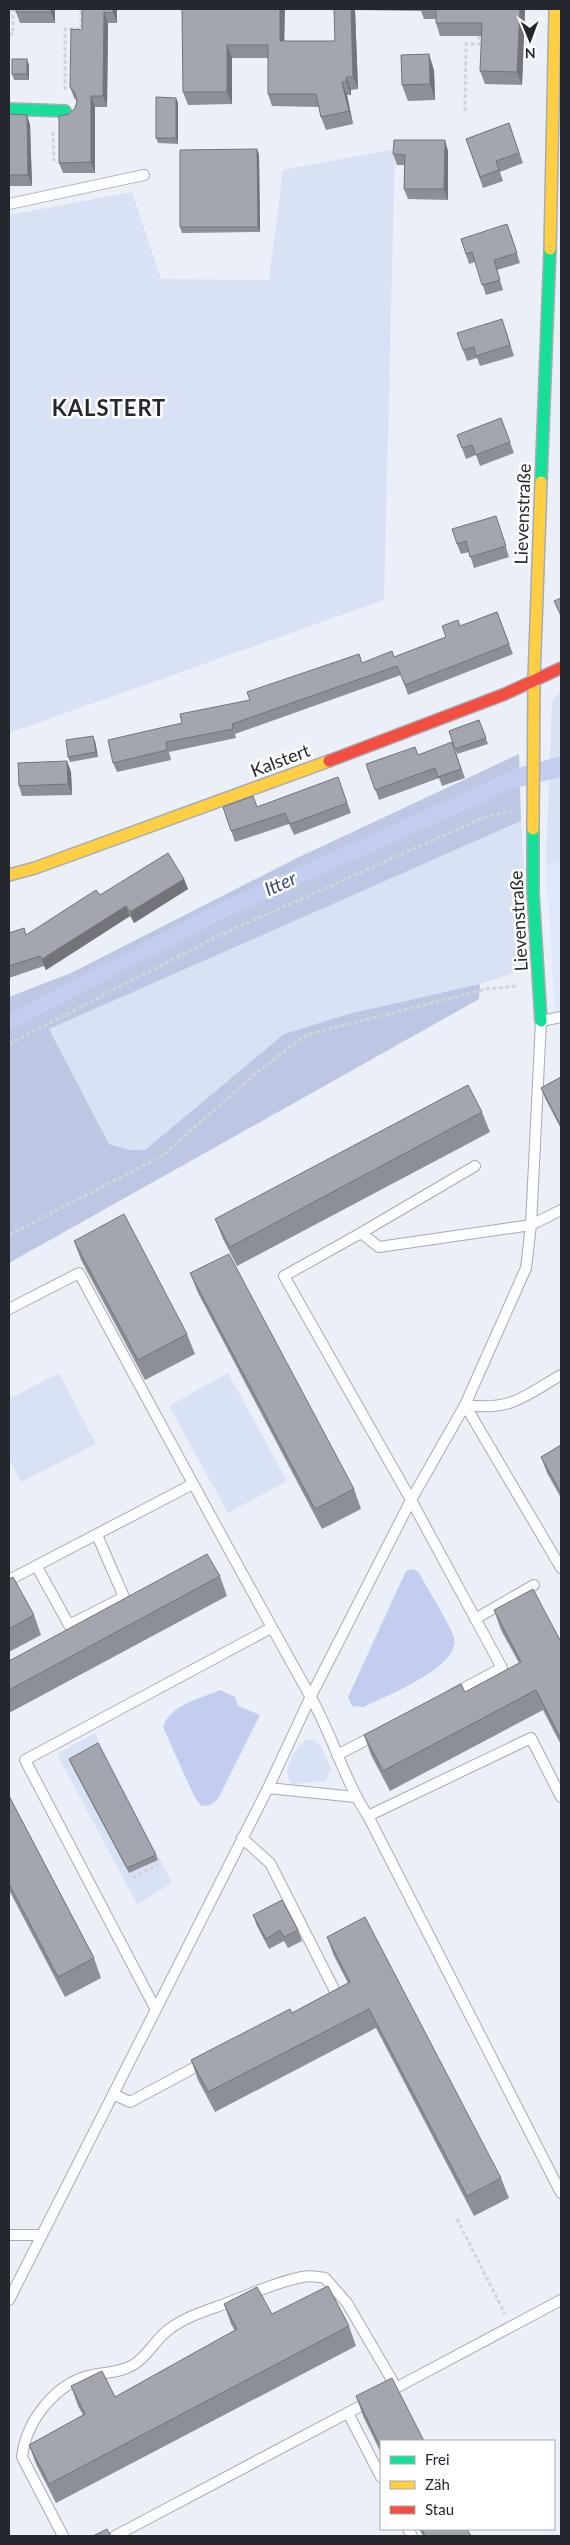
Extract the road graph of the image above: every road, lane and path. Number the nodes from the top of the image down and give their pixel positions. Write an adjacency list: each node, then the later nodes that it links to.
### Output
1 (13, 9): 5 (path)
2 (81, 9): 8 (path)
3 (554, 9): 14 (street, Lievenstraße)
4 (479, 26): 9 (path)
5 (9, 34)
6 (9, 109): 7 (street)
7 (52, 110): 8 (street); 10 (path)
8 (65, 111)
9 (465, 112)
10 (54, 161)
11 (144, 175): 12 (lane)
12 (9, 204)
13 (561, 668): 14 (street, Kalstert)
14 (534, 680): 16 (street, Kalstert); 17 (street, Lievenstraße)
15 (513, 810): 20 (path)
16 (9, 876)
17 (540, 984): 19 (street, Lievenstraße); 25 (path)
18 (561, 1018): 19 (lane)
19 (541, 1021): 23 (lane)
20 (9, 1044)
21 (475, 1166): 24 (lane)
22 (561, 1210): 23 (lane)
23 (532, 1225): 24 (lane); 28 (lane)
24 (361, 1232): 30 (lane)
25 (9, 1235)
26 (9, 1310): 29 (lane)
27 (561, 1375): 28 (lane)
28 (465, 1405): 30 (lane); 33 (lane)
29 (193, 1484): 31 (lane); 37 (lane)
30 (411, 1500): 36 (lane); 38 (lane)
31 (98, 1535): 32 (lane); 32 (lane)
32 (37, 1567): 34 (lane)
33 (561, 1568)
34 (9, 1580)
35 (534, 1585): 36 (lane)
36 (476, 1619): 39 (lane)
37 (271, 1628): 38 (lane); 52 (lane)
38 (311, 1696): 41 (lane); 42 (lane)
39 (441, 1700)
40 (389, 1728): 41 (lane)
41 (336, 1755): 43 (lane)
42 (268, 1788): 43 (lane); 46 (lane)
43 (355, 1797): 45 (lane)
44 (561, 1797): 45 (lane)
45 (368, 1816): 55 (lane)
46 (242, 1838): 51 (lane); 52 (lane)
47 (142, 1863): 49 (path)
48 (159, 1864): 49 (path)
49 (146, 1870): 50 (path)
50 (133, 1878)
51 (321, 2005)
52 (155, 2008): 54 (lane)
53 (217, 2056): 54 (lane)
54 (113, 2094): 57 (lane)
55 (561, 2193)
56 (457, 2219): 61 (path)
57 (42, 2235): 58 (lane); 59 (lane)
58 (9, 2236)
59 (9, 2300)
60 (561, 2300): 61 (lane)
61 (511, 2327): 62 (lane)
62 (396, 2388): 63 (lane); 66 (lane)
63 (348, 2413): 64 (lane); 65 (lane)
64 (380, 2475)
65 (121, 2535)
66 (63, 2536)

